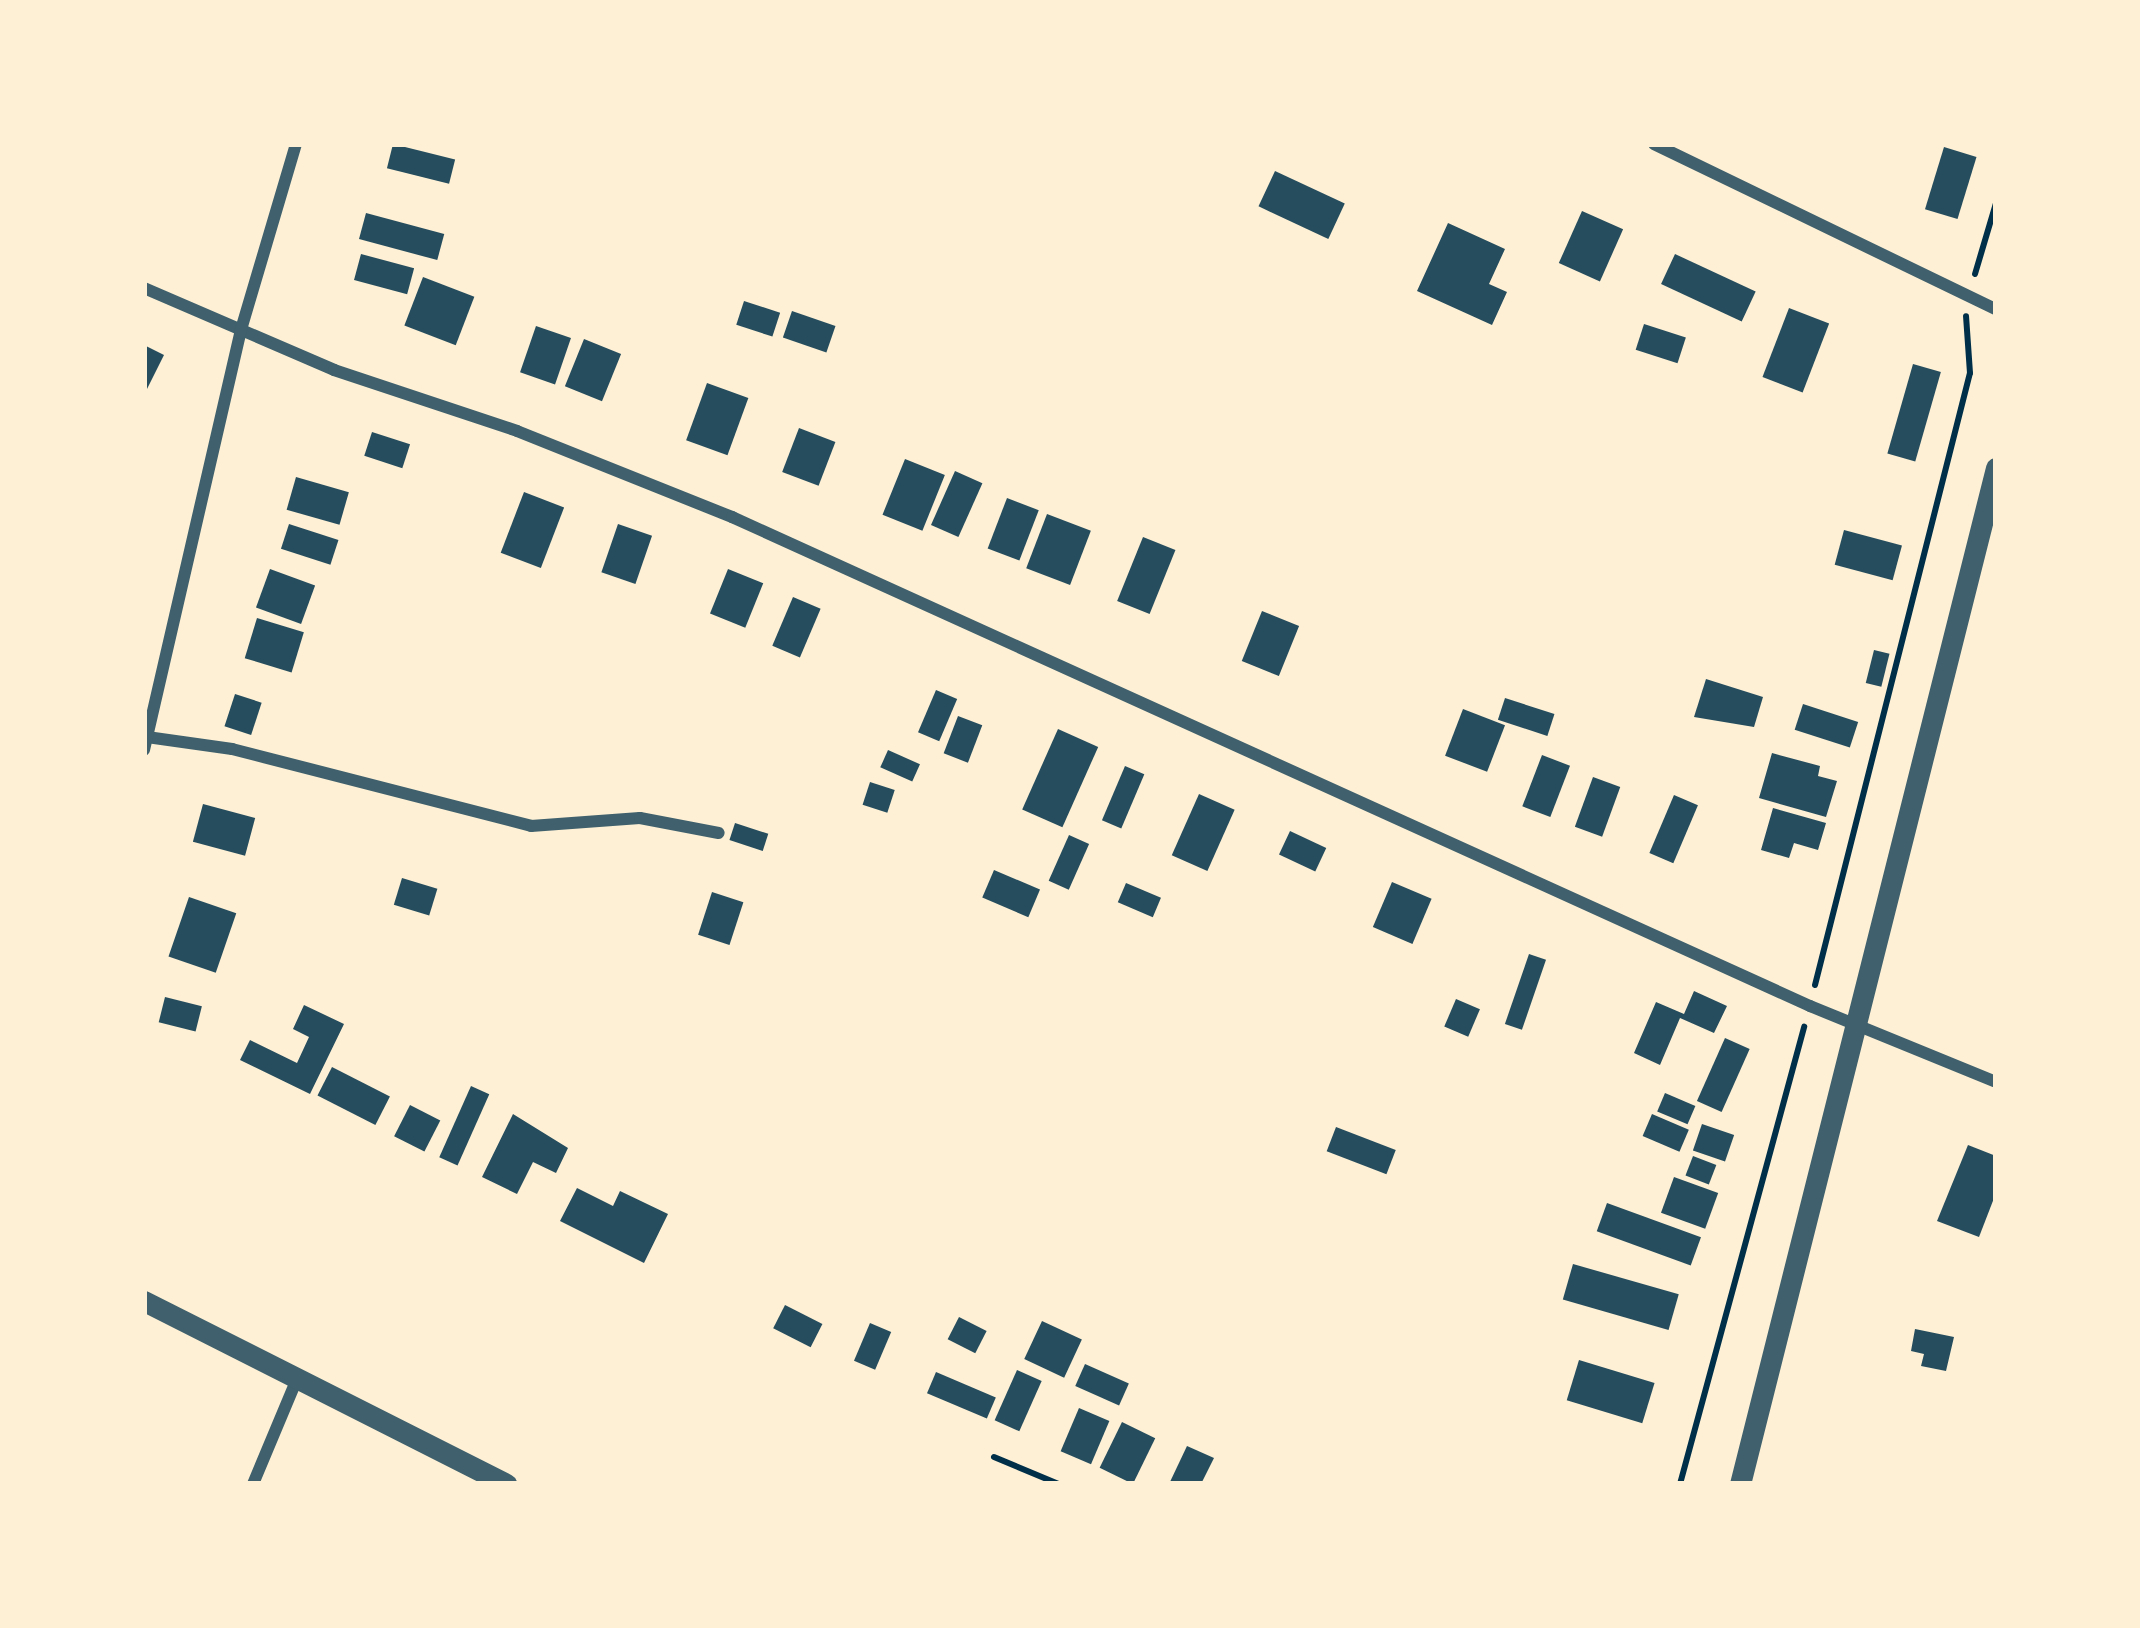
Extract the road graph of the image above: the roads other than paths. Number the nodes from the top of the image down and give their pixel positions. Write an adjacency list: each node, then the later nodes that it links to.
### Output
1 (296, 144): 5 (street)
2 (1654, 144): 4 (street)
3 (144, 288): 5 (street)
4 (1996, 309)
5 (240, 333): 7 (street); 9 (street)
6 (1996, 468): 9 (street)
7 (146, 744): 8 (street)
8 (719, 833)
9 (1853, 1025): 10 (street); 15 (street)
10 (1996, 1082)
11 (144, 1301): 12 (street)
12 (297, 1379): 13 (street); 14 (street)
13 (253, 1484)
14 (506, 1484)
15 (1740, 1484)

